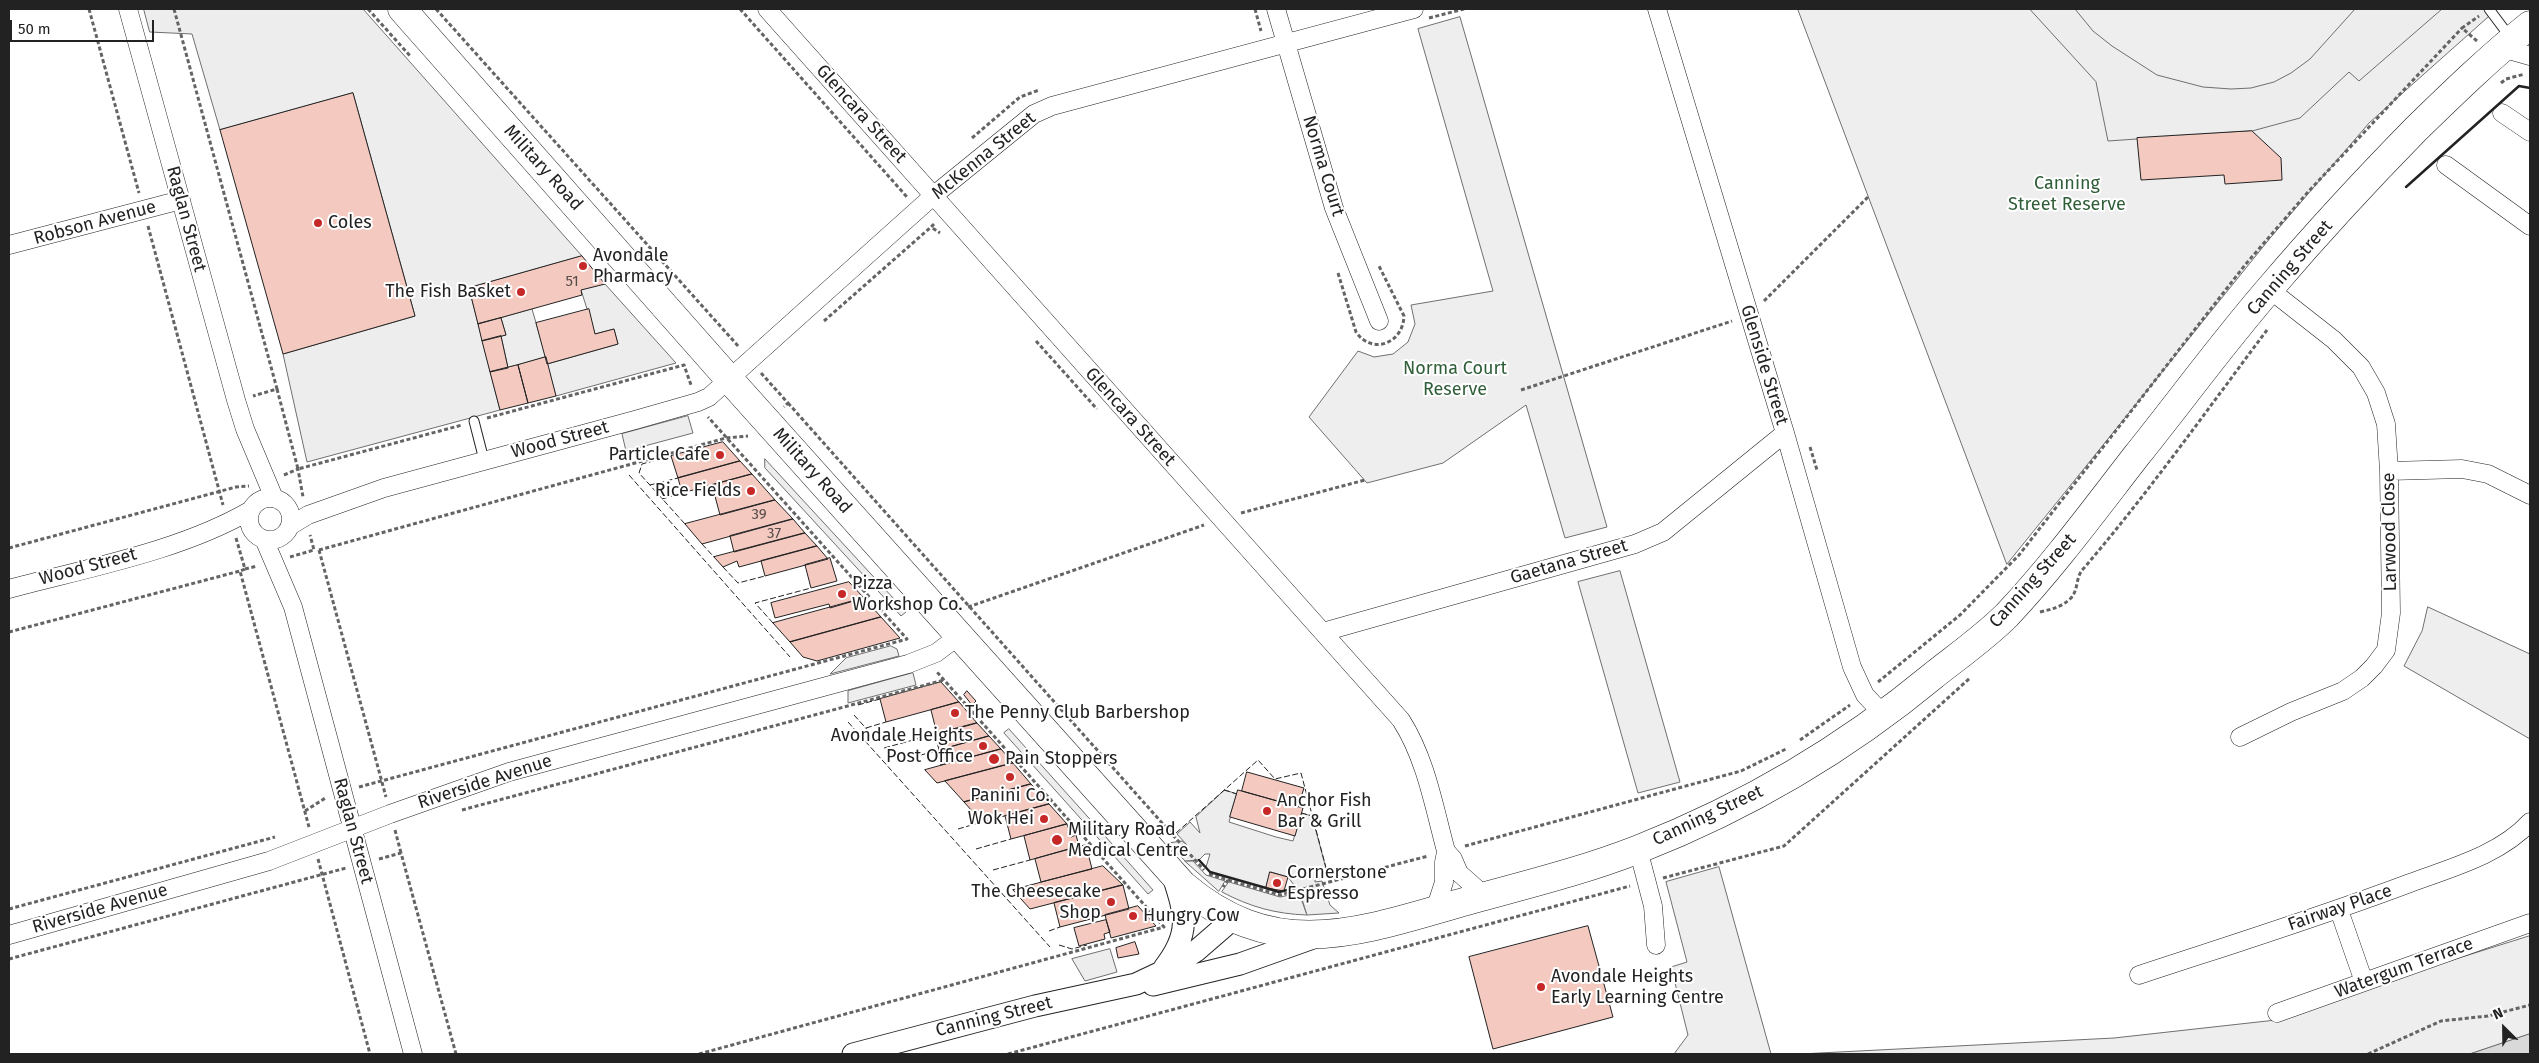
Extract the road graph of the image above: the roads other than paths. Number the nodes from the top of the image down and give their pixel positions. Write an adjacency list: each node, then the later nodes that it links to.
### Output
1 (128, 9): 14 (street, Raglan Street)
2 (402, 9): 19 (main road, Military Road)
3 (767, 9): 13 (street, Glencara Street)
4 (1276, 9): 9 (street, Norma Court)
5 (1657, 9): 21 (street, Glenside Street)
6 (2490, 9): 8 (lane)
7 (1420, 14): 9 (street, McKenna Street)
8 (2520, 40): 17 (main road, Canning Street)
9 (1286, 44): 13 (street, McKenna Street); 18 (street, Norma Court)
10 (2502, 113): 11 (street)
11 (2530, 132)
12 (2446, 165): 15 (street)
13 (934, 196): 19 (street, McKenna Street); 32 (street, Glencara Street)
14 (181, 200): 16 (street, Robson Avenue); 26 (street, Raglan Street)
15 (2530, 226)
16 (9, 245)
17 (2269, 289): 23 (street, Larwood Close); 34 (main road, Canning Street)
18 (1379, 321)
19 (729, 379): 22 (street, Wood Street); 33 (main road, Military Road)
20 (474, 422): 22 (lane)
21 (1785, 433): 32 (street, Gaetana Street); 34 (street, Glenside Street)
22 (484, 460): 24 (street, Wood Street)
23 (2389, 471): 25 (street); 35 (street, Larwood Close)
24 (384, 488): 26 (street, Wood Street); 27 (street, Wood Street)
25 (2530, 495)
26 (267, 504): 27 (street); 28 (street); 29 (street, Wood Street)
27 (288, 529): 28 (street); 31 (street, Raglan Street)
28 (260, 536): 29 (street, Wood Street); 31 (street, Raglan Street)
29 (167, 546): 30 (street, Wood Street)
30 (9, 589)
31 (293, 607): 37 (street, Raglan Street)
32 (1323, 632): 39 (street, Glencara Street)
33 (960, 636): 37 (street, Riverside Avenue); 40 (main road, Military Road)
34 (1884, 714): 38 (main road, Canning Street)
35 (2240, 737)
36 (2530, 822): 43 (street, Fairway Place)
37 (352, 828): 46 (street, Riverside Avenue); 54 (street, Raglan Street)
38 (1638, 849): 41 (main road, Canning Street); 48 (street)
39 (1446, 851): 41 (street, Glencara Street); 42 (street, Glencara Street)
40 (1172, 873): 44 (main road, Military Road); 49 (street)
41 (1485, 896): 42 (main road, Canning Street)
42 (1435, 910): 47 (main road, Canning Street)
43 (2338, 910): 50 (street, Fairway Place); 51 (street)
44 (1233, 919): 47 (main road, Canning Street); 49 (street, Canning Street)
45 (2530, 923): 51 (street, Watergum Terrace)
46 (9, 935)
47 (1324, 935): 52 (street, Canning Street)
48 (1656, 944)
49 (1159, 974): 52 (street, Canning Street)
50 (2139, 975)
51 (2364, 982): 53 (street, Watergum Terrace)
52 (1136, 984): 55 (street, Canning Street)
53 (2277, 1013)
54 (413, 1054)
55 (853, 1054)

